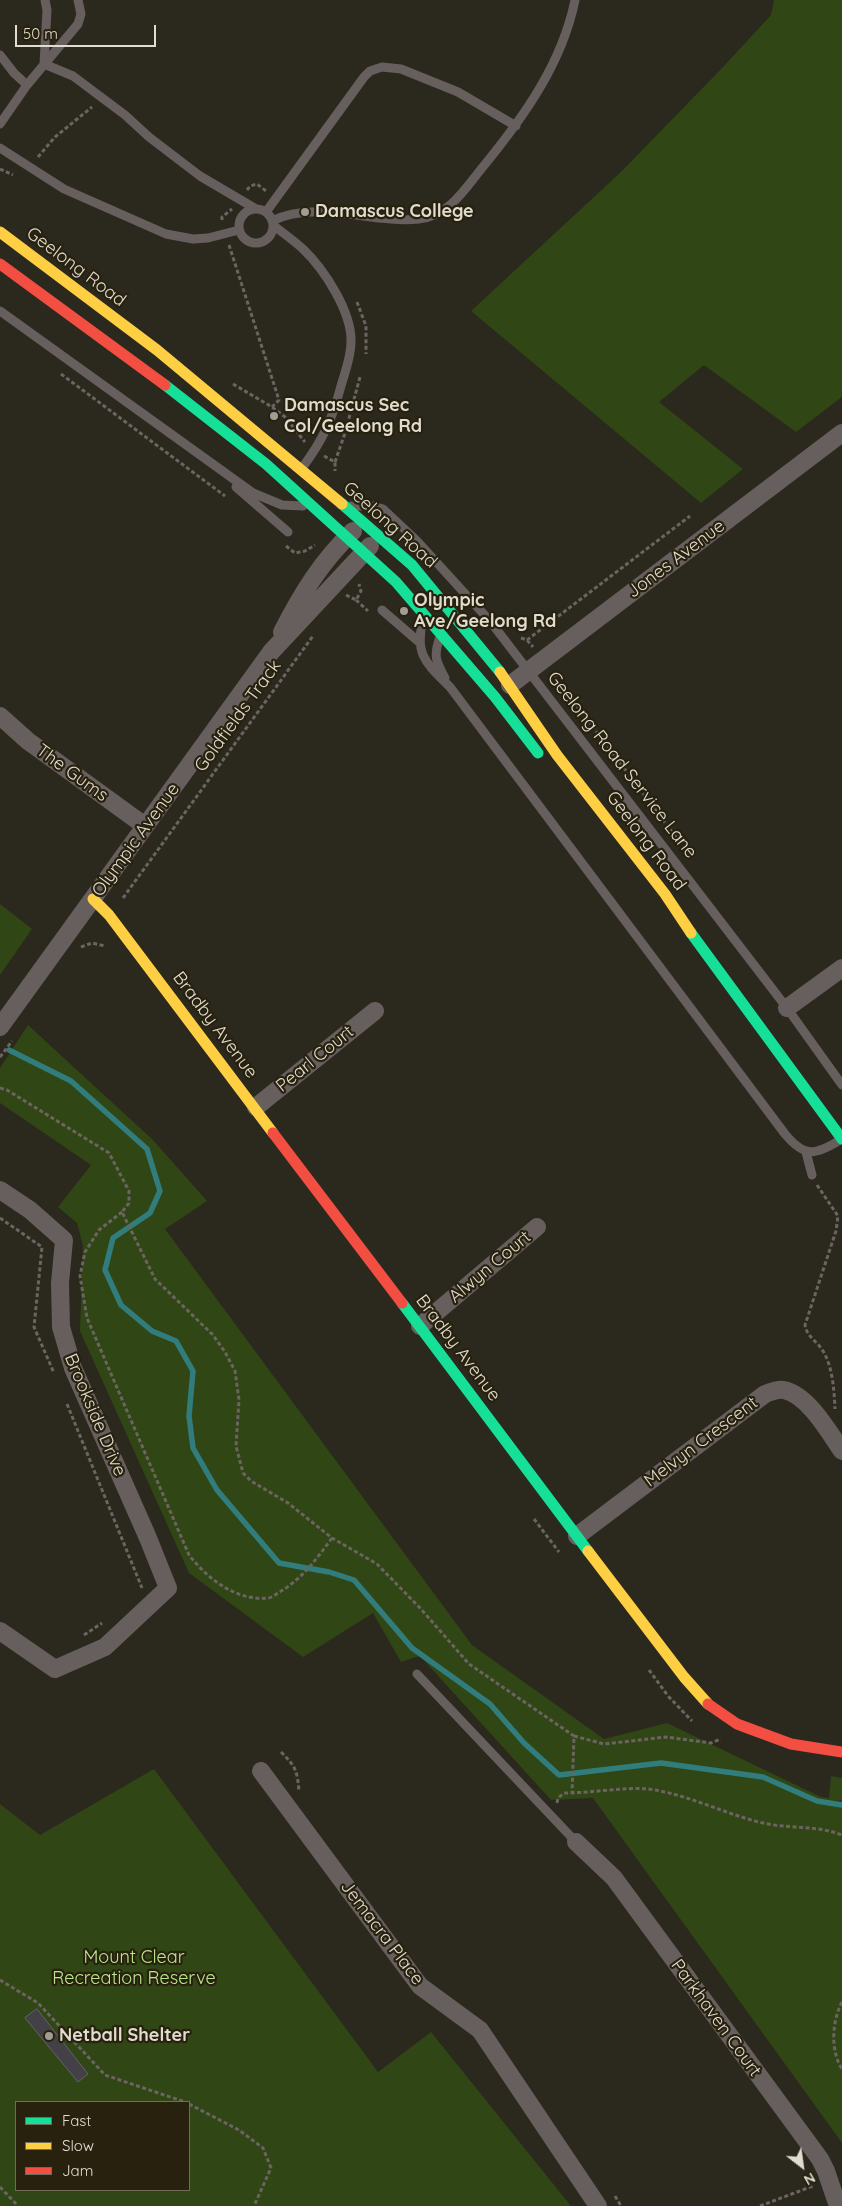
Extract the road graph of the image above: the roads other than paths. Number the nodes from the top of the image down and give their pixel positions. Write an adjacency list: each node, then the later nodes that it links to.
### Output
1 (44, 0): 5 (lane)
2 (78, 0): 5 (lane)
3 (575, 0): 9 (lane)
4 (0, 55): 6 (lane)
5 (44, 64): 6 (lane); 11 (lane)
6 (27, 85): 7 (lane)
7 (3, 113): 8 (lane)
8 (0, 124)
9 (516, 126): 12 (lane); 13 (lane)
10 (0, 148): 14 (lane)
11 (256, 209): 12 (lane); 14 (lane)
12 (266, 212): 13 (lane)
13 (273, 223): 14 (lane); 20 (lane)
14 (239, 230)
15 (0, 232): 20 (main road, Geelong Road)
16 (0, 264): 22 (main road, Geelong Road)
17 (0, 311): 19 (lane)
18 (842, 433): 33 (street, Jones Avenue)
19 (218, 469): 22 (lane); 24 (lane)
20 (302, 470): 21 (main road, Geelong Road)
21 (344, 506): 23 (main road, Geelong Road); 33 (lane, Geelong Road Service Lane)
22 (313, 507): 26 (main road, Geelong Road)
23 (362, 522): 25 (main road, Geelong Road); 26 (street, Olympic Avenue)
24 (288, 532)
25 (379, 536): 27 (street, Olympic Avenue); 28 (main road, Geelong Road)
26 (346, 538): 27 (main road, Geelong Road); 32 (street, Olympic Avenue)
27 (363, 554): 28 (main road, Geelong Road); 32 (street, Olympic Avenue)
28 (434, 607): 30 (main road, Geelong Road); 30 (main road, Geelong Road); 31 (lane)
29 (382, 610): 31 (lane)
30 (446, 623): 34 (main road, Geelong Road); 35 (lane); 36 (main road, Geelong Road)
31 (419, 642): 35 (lane)
32 (271, 652): 39 (street, Olympic Avenue)
33 (528, 670): 34 (street, Jones Avenue); 44 (lane, Geelong Road Service Lane)
34 (510, 685): 36 (main road); 42 (main road, Geelong Road)
35 (450, 687): 50 (lane)
36 (495, 697): 38 (main road, Geelong Road)
37 (0, 716): 39 (street, The Gums)
38 (547, 766)
39 (146, 826): 41 (street, Olympic Avenue)
40 (638, 878): 42 (main road, Geelong Road)
41 (93, 899): 46 (street, Olympic Avenue); 48 (main road, Bradby Avenue)
42 (697, 943): 49 (main road, Geelong Road)
43 (842, 968): 44 (street)
44 (788, 1008): 47 (lane, Geelong Road Service Lane)
45 (375, 1011): 48 (street, Pearl Court)
46 (0, 1027)
47 (842, 1085)
48 (256, 1108): 54 (main road, Bradby Avenue)
49 (842, 1138): 50 (lane, Geelong Road)
50 (806, 1152): 51 (lane)
51 (812, 1176)
52 (0, 1190): 57 (street, Brookside Drive)
53 (537, 1227): 54 (street, Alwyn Court)
54 (420, 1326): 56 (main road, Bradby Avenue)
55 (842, 1451): 56 (street, Melvyn Crescent)
56 (577, 1536): 59 (main road, Bradby Avenue)
57 (0, 1631)
58 (417, 1674): 61 (lane)
59 (842, 1752)
60 (261, 1771): 62 (street, Jemacra Place)
61 (576, 1842): 63 (street, Parkhaven Court)
62 (598, 2206)
63 (838, 2206)

